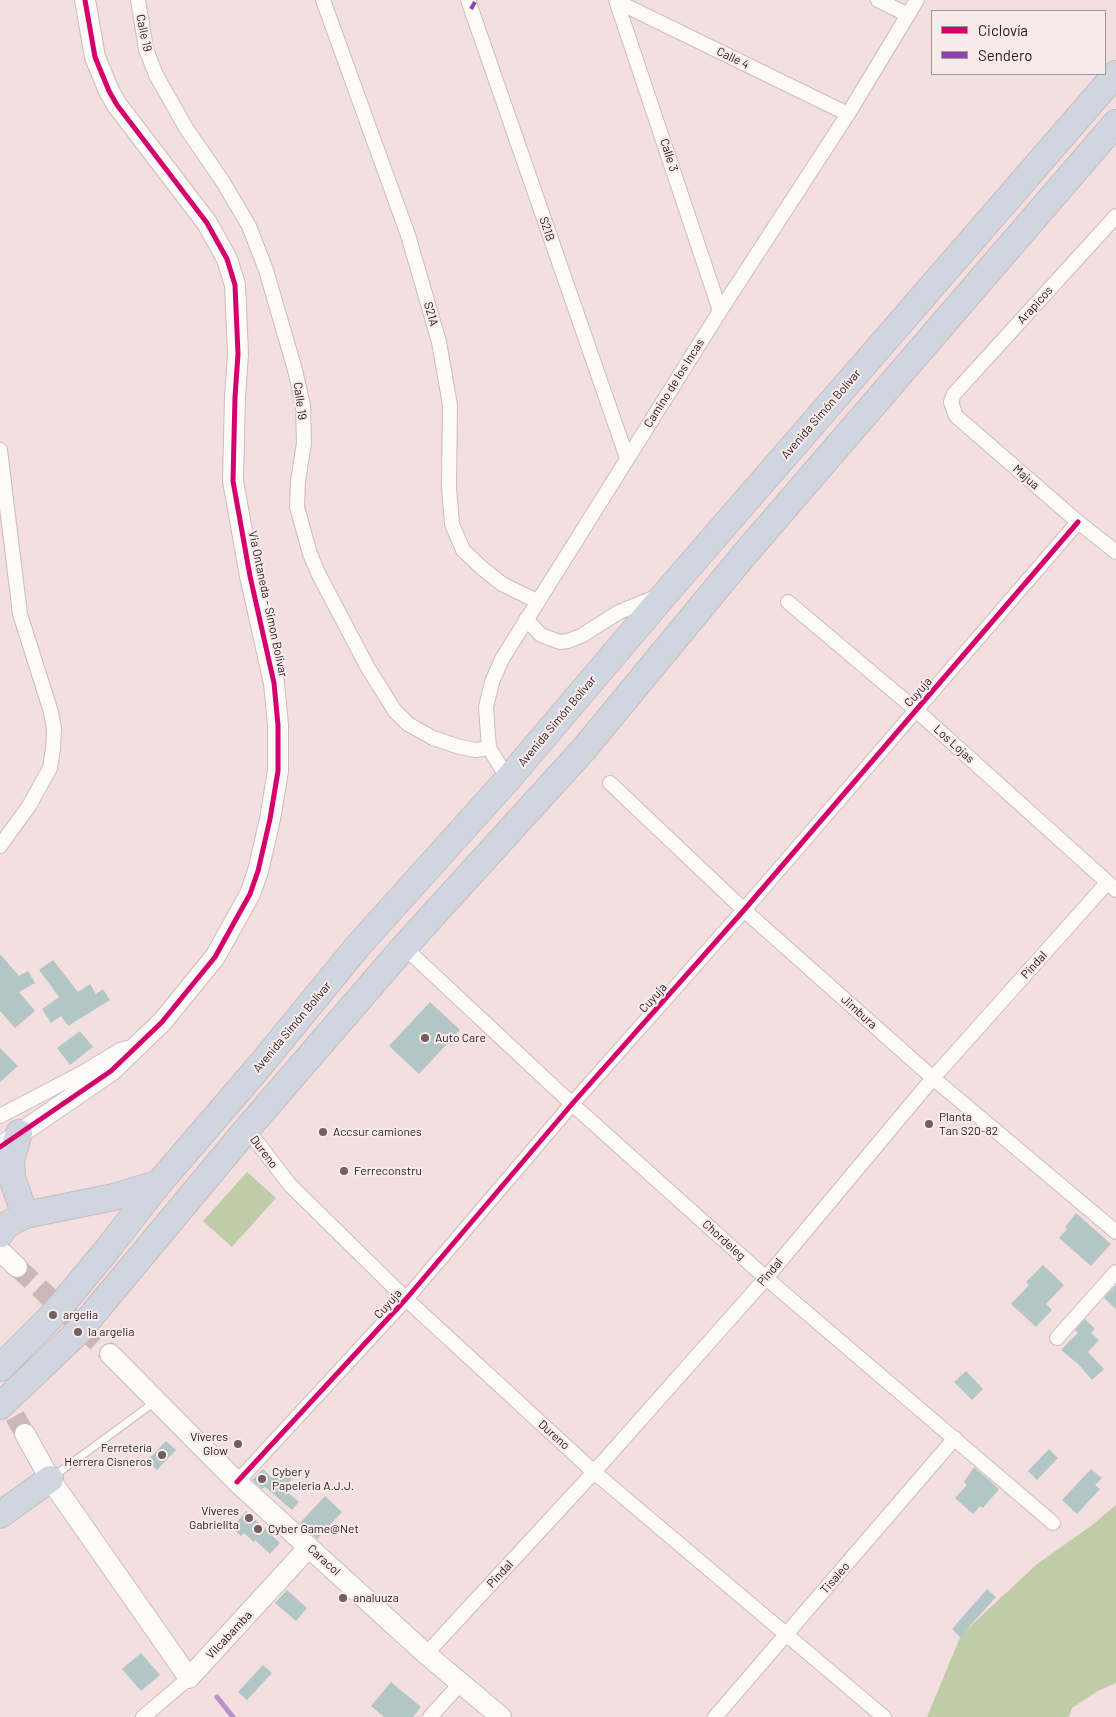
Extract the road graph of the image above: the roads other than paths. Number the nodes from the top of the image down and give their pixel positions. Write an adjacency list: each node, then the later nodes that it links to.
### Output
1 (85, 0): 34 (street, Via Ontaneda - Simon Bolivar)
2 (138, 0): 24 (street, Calle 19)
3 (323, 0): 20 (street, S21A)
4 (468, 0): 16 (street, S21B)
5 (878, 0): 8 (street)
6 (917, 0): 8 (street, Camino de los Incas)
7 (618, 1): 10 (street, Calle 4); 13 (street, Calle 3)
8 (908, 15): 10 (street, Camino de los Incas)
9 (1116, 74): 19 (highway, Avenida Simón Bolívar)
10 (848, 114): 13 (street, Camino de los Incas)
11 (1116, 123): 30 (highway)
12 (1116, 216): 14 (street, Arapicos)
13 (720, 311): 16 (street, Camino de los Incas)
14 (954, 394): 17 (street, Majua)
15 (0, 450): 27 (street)
16 (627, 458): 20 (street, Camino de los Incas)
17 (1078, 522): 18 (street, Majua); 23 (street, Cuyuja)
18 (1116, 552)
19 (666, 593): 22 (street); 25 (highway, Avenida Simón Bolívar)
20 (537, 601): 22 (street, Camino de los Incas)
21 (788, 602): 23 (street, Los Lojas)
22 (526, 619): 24 (street, Camino de los Incas)
23 (916, 710): 28 (street, Los Lojas); 29 (street, Cuyuja)
24 (489, 748): 25 (street, Camino de los Incas)
25 (508, 779): 35 (highway, Avenida Simón Bolívar)
26 (610, 783): 29 (street, Jimbura)
27 (0, 846)
28 (1111, 887): 31 (street, Pindal)
29 (744, 910): 31 (street, Jimbura); 32 (street, Cuyuja)
30 (404, 947): 32 (street, Chordeleg); 33 (highway)
31 (932, 1078): 38 (street, Jimbura); 43 (street, Pindal)
32 (572, 1104): 43 (street, Chordeleg); 44 (street, Cuyuja)
33 (247, 1129): 44 (street, Dureno); 49 (highway)
34 (4, 1138): 37 (highway)
35 (159, 1183): 37 (highway); 47 (highway, Avenida Simón Bolívar)
36 (0, 1206): 37 (highway)
37 (25, 1215): 39 (highway)
38 (1116, 1232)
39 (0, 1234)
40 (0, 1251): 41 (street)
41 (17, 1267)
42 (1116, 1272): 45 (street)
43 (766, 1278): 51 (street, Chordeleg); 52 (street, Pindal)
44 (406, 1299): 52 (street, Dureno); 54 (street, Cuyuja)
45 (1057, 1338)
46 (110, 1354): 48 (street, Caracol)
47 (0, 1368)
48 (156, 1401): 53 (lane); 54 (street, Caracol)
49 (0, 1406)
50 (25, 1434): 53 (street)
51 (956, 1438): 56 (street, Chordeleg); 58 (street, Tisaleo)
52 (594, 1472): 58 (street, Dureno); 59 (street, Pindal)
53 (50, 1479): 55 (highway); 60 (street)
54 (237, 1482): 57 (street, Caracol)
55 (0, 1515)
56 (1053, 1523)
57 (309, 1547): 59 (street, Caracol); 60 (street, Vilcabamba)
58 (786, 1635): 65 (street, Tisaleo); 66 (street, Dureno)
59 (426, 1654): 61 (street, Caracol)
60 (189, 1678): 62 (street, Vilcabamba)
61 (461, 1683): 63 (street); 64 (street, Caracol)
62 (143, 1717)
63 (430, 1717)
64 (501, 1717)
65 (714, 1717)
66 (884, 1717)

